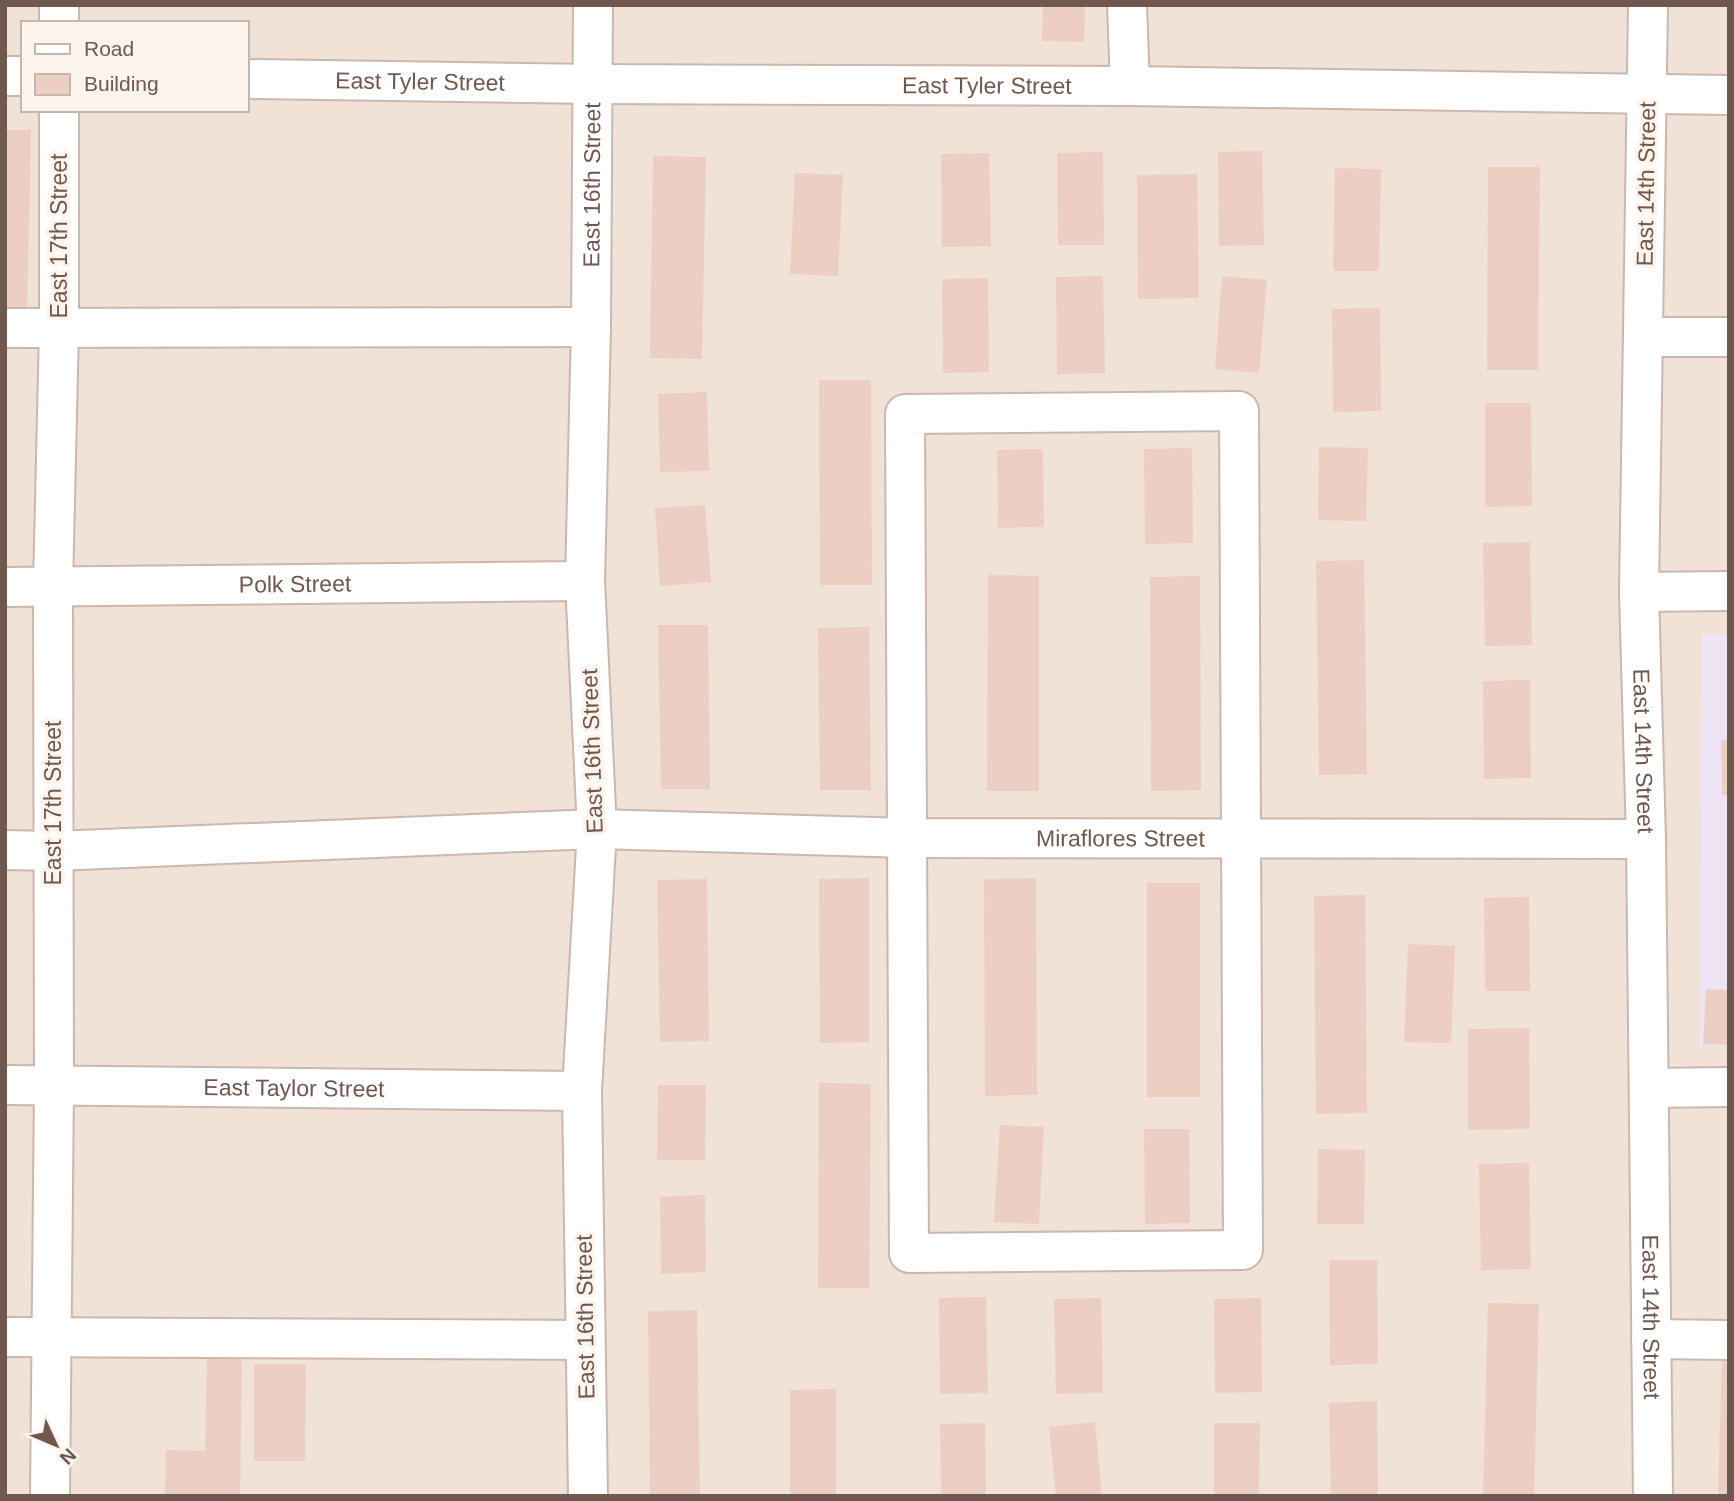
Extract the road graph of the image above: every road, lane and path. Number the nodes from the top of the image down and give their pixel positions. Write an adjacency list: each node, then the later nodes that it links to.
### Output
1 (593, 5): 5 (street, East 16th Street)
2 (1128, 5): 6 (street)
3 (1648, 5): 7 (street, East 14th Street)
4 (248, 79): 5 (street, East Tyler Street)
5 (594, 84): 6 (street, East Tyler Street); 11 (street, East 16th Street)
6 (1130, 86): 7 (street, East Tyler Street)
7 (1647, 95): 8 (street, East Tyler Street); 13 (street, East 14th Street)
8 (1729, 95)
9 (59, 112): 12 (street, East 17th Street)
10 (5, 327): 12 (street)
11 (592, 327): 12 (street); 15 (street, East 16th Street)
12 (59, 328): 17 (street, East 17th Street)
13 (1643, 337): 14 (street); 19 (street, East 14th Street)
14 (1729, 337)
15 (585, 581): 17 (street, Polk Street); 20 (street, East 16th Street)
16 (5, 587): 17 (street, Polk Street)
17 (53, 587): 25 (street, East 17th Street)
18 (1729, 591): 19 (street)
19 (1639, 592): 23 (street, East 14th Street)
20 (597, 829): 22 (street, Miraflores Street); 25 (street, Miraflores Street); 30 (street, East 16th Street)
21 (1241, 837): 22 (street, Miraflores Street); 22 (street); 22 (street); 23 (street, Miraflores Street)
22 (907, 838)
23 (1646, 839): 29 (street, East 14th Street)
24 (5, 849): 25 (street, Miraflores Street)
25 (54, 851): 27 (street, East 17th Street)
26 (5, 1085): 27 (street, East Taylor Street)
27 (54, 1086): 30 (street, East Taylor Street); 32 (street, East 17th Street)
28 (1729, 1087): 29 (street)
29 (1649, 1088): 33 (street, East 14th Street)
30 (582, 1091): 34 (street, East 16th Street)
31 (5, 1337): 32 (street)
32 (51, 1338): 34 (street); 36 (street, East 17th Street)
33 (1651, 1339): 35 (street); 38 (street, East 14th Street)
34 (585, 1340): 37 (street, East 16th Street)
35 (1729, 1340)
36 (50, 1496)
37 (588, 1496)
38 (1653, 1496)

